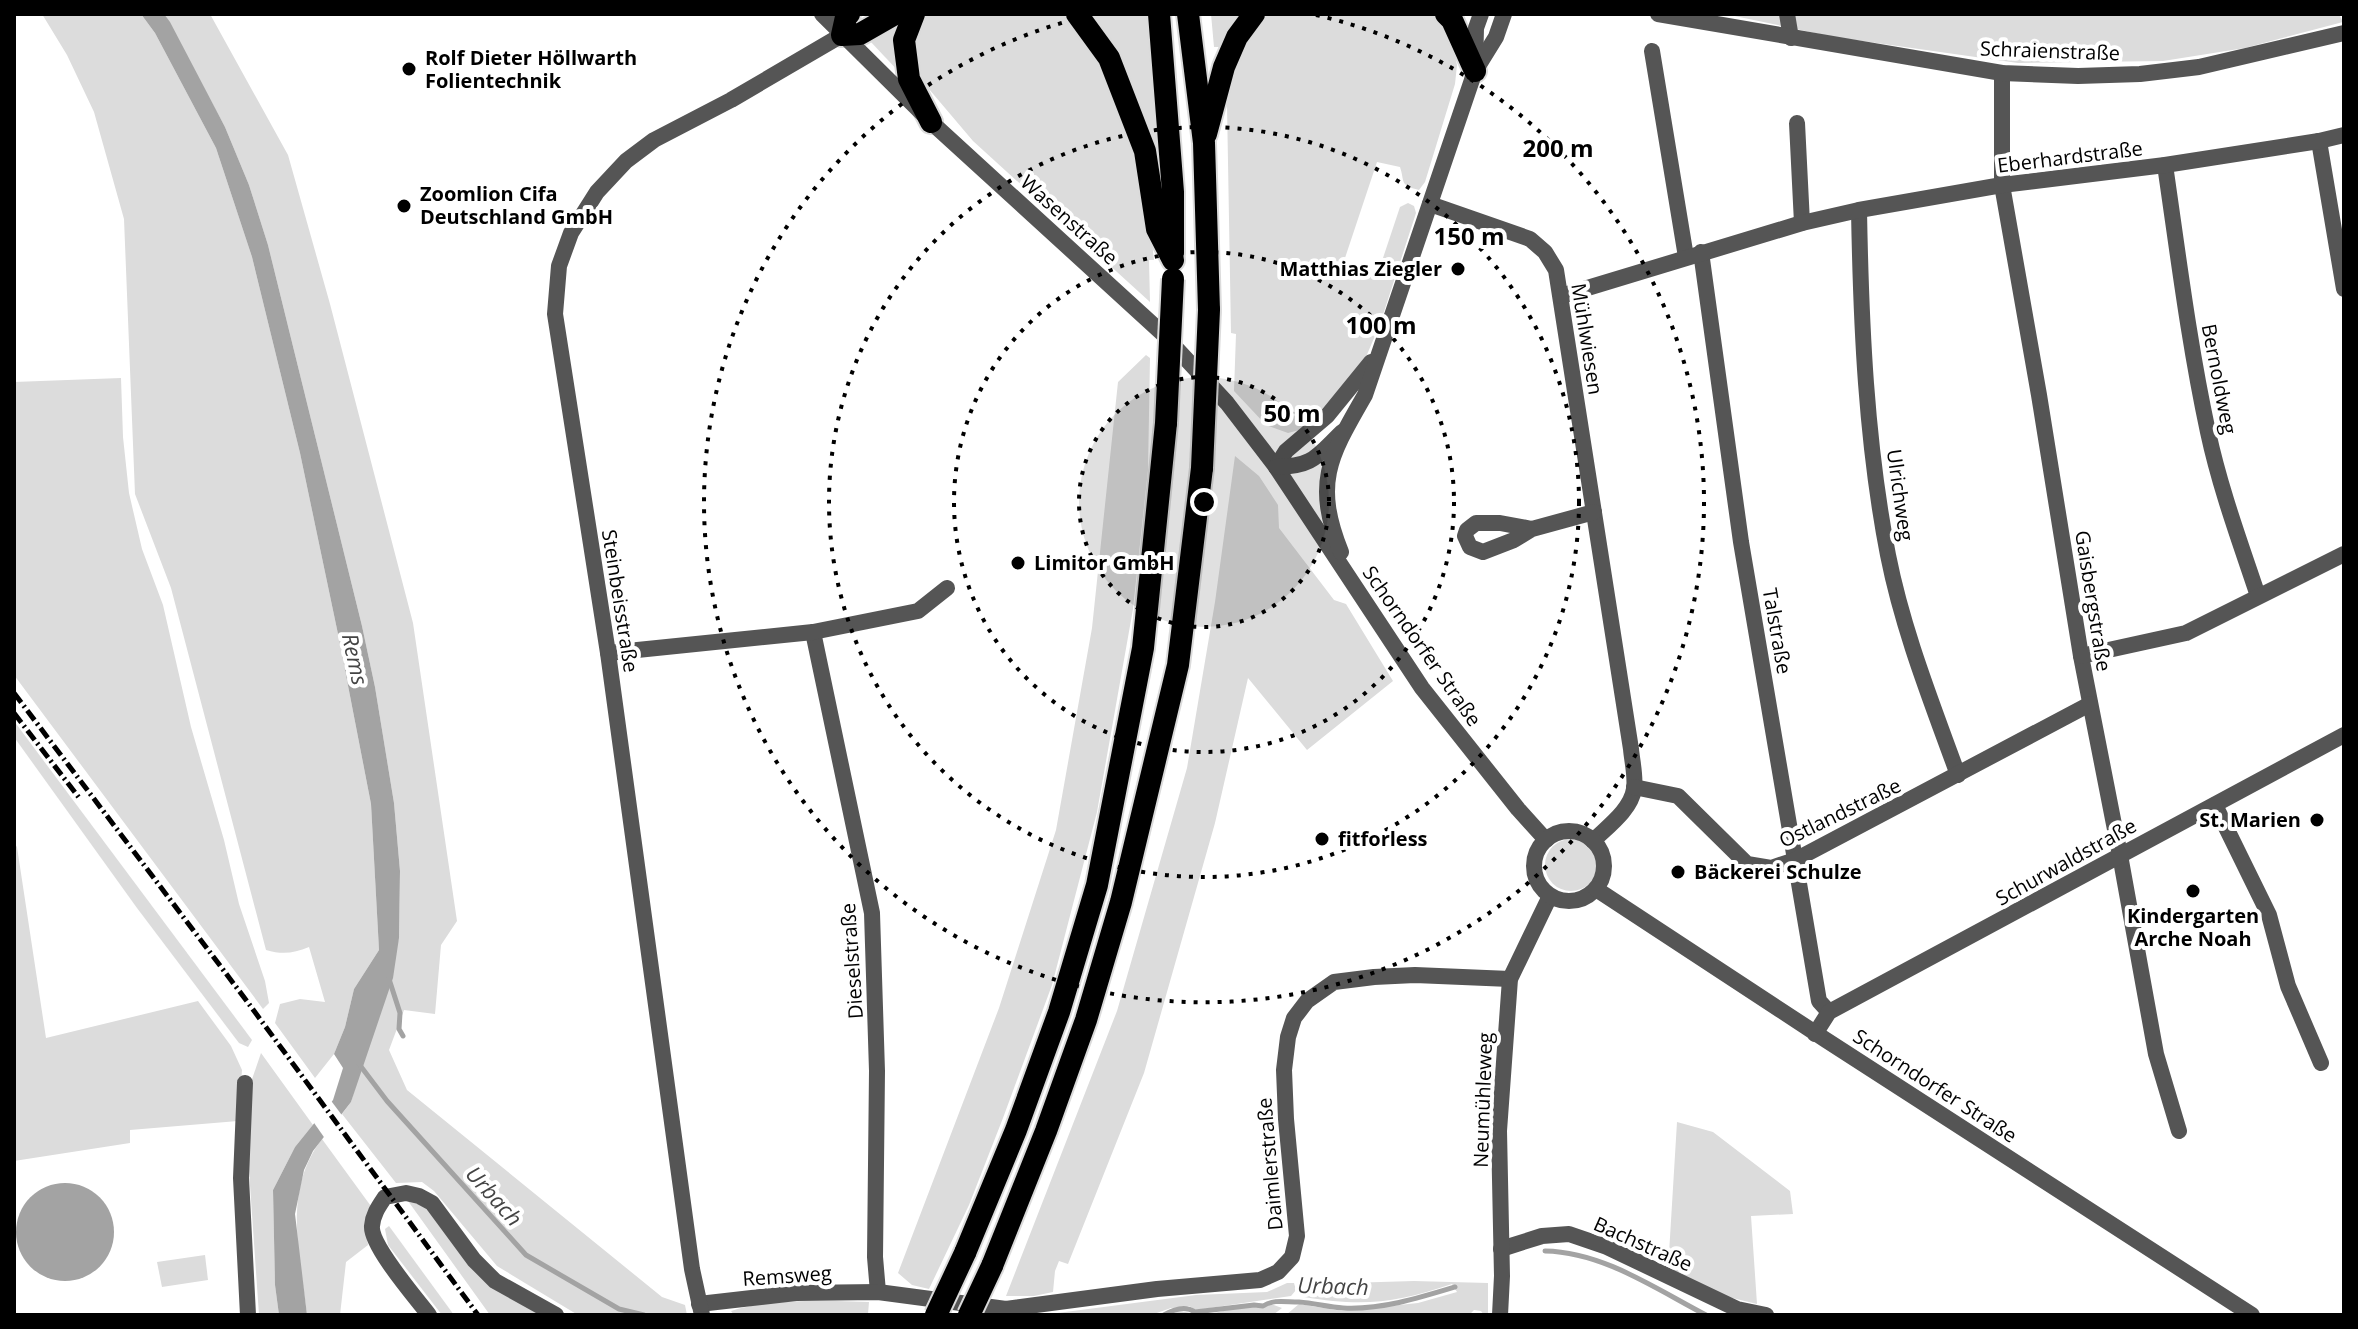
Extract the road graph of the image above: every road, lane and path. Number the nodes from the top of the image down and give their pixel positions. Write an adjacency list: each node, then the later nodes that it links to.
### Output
1 (822, 14): 13 (street, Wasenstraße)
2 (895, 14): 13 (highway)
3 (914, 14): 19 (highway)
4 (1077, 14): 30 (highway)
5 (1159, 14): 30 (highway)
6 (1188, 14): 23 (highway)
7 (1254, 14): 23 (highway)
8 (1446, 14): 17 (highway)
9 (1481, 14): 17 (street)
10 (1504, 14): 17 (street)
11 (1658, 14): 15 (street, Schraienstraße)
12 (1787, 14): 15 (street)
13 (846, 24): 19 (street, Wasenstraße); 43 (street, Steinbeisstraße)
14 (2344, 33): 18 (street, Schraienstraße)
15 (1791, 38): 18 (street, Schraienstraße)
16 (1652, 51): 29 (street, Talstraße)
17 (1475, 71): 26 (street)
18 (2002, 73): 25 (street, Gaisbergstraße)
19 (931, 122): 35 (street, Wasenstraße)
20 (1797, 123): 28 (street)
21 (2344, 135): 22 (street, Eberhardstraße)
22 (2319, 141): 24 (street, Eberhardstraße); 31 (street)
23 (1204, 143): 69 (highway, bridge)
24 (2165, 165): 25 (street, Eberhardstraße); 41 (street, Bernoldweg)
25 (2002, 185): 27 (street, Eberhardstraße); 44 (street, Gaisbergstraße)
26 (1430, 204): 32 (street, Mühlwiesen); 33 (street)
27 (1859, 210): 28 (street, Eberhardstraße); 47 (street, Ulrichweg)
28 (1802, 223): 29 (street, Eberhardstraße)
29 (1694, 254): 32 (street, Eberhardstraße); 53 (street, Talstraße)
30 (1173, 269): 68 (highway, bridge)
31 (2344, 289)
32 (1561, 296): 36 (street, Mühlwiesen)
33 (1381, 350): 34 (street); 35 (street)
34 (1346, 428): 35 (street); 39 (street)
35 (1276, 467): 39 (street, Schorndorfer Straße)
36 (1594, 512): 37 (street); 48 (street, Mühlwiesen)
37 (1532, 529)
38 (2344, 554): 41 (street)
39 (1352, 579): 50 (street, Schorndorfer Straße)
40 (947, 588): 42 (street)
41 (2258, 596): 44 (street)
42 (813, 632): 43 (street); 63 (street, Dieselstraße)
43 (608, 653): 64 (street, Steinbeisstraße)
44 (2081, 656): 45 (street, Gaisbergstraße)
45 (2090, 704): 47 (street, Ostlandstraße); 52 (street, Gaisbergstraße)
46 (2344, 735): 49 (street, Schurwaldstraße)
47 (1958, 775): 53 (street, Ostlandstraße)
48 (1634, 787): 51 (street); 53 (street, Ostlandstraße)
49 (2215, 805): 52 (street, Schurwaldstraße); 59 (street)
50 (1546, 840): 51 (street); 55 (street)
51 (1593, 841): 54 (street)
52 (2120, 855): 57 (street, Schurwaldstraße); 61 (street, Gaisbergstraße)
53 (1795, 860): 57 (street, Talstraße)
54 (1596, 889): 55 (street); 58 (street, Schorndorfer Straße)
55 (1550, 896): 56 (street, Neumühleweg)
56 (1510, 979): 62 (street, Neumühleweg); 63 (street, Daimlerstraße)
57 (1829, 1012): 58 (street, Schurwaldstraße)
58 (1815, 1034): 72 (street, Schorndorfer Straße)
59 (2321, 1063)
60 (245, 1083): 65 (street)
61 (2179, 1131)
62 (1501, 1249): 70 (street, Neumühleweg); 71 (street, Bachstraße)
63 (878, 1292): 64 (street, Remsweg)
64 (701, 1311)
65 (248, 1315)
66 (429, 1315): 67 (street)
67 (556, 1315)
68 (936, 1315)
69 (969, 1315)
70 (1500, 1315)
71 (1766, 1315)
72 (2252, 1315)

